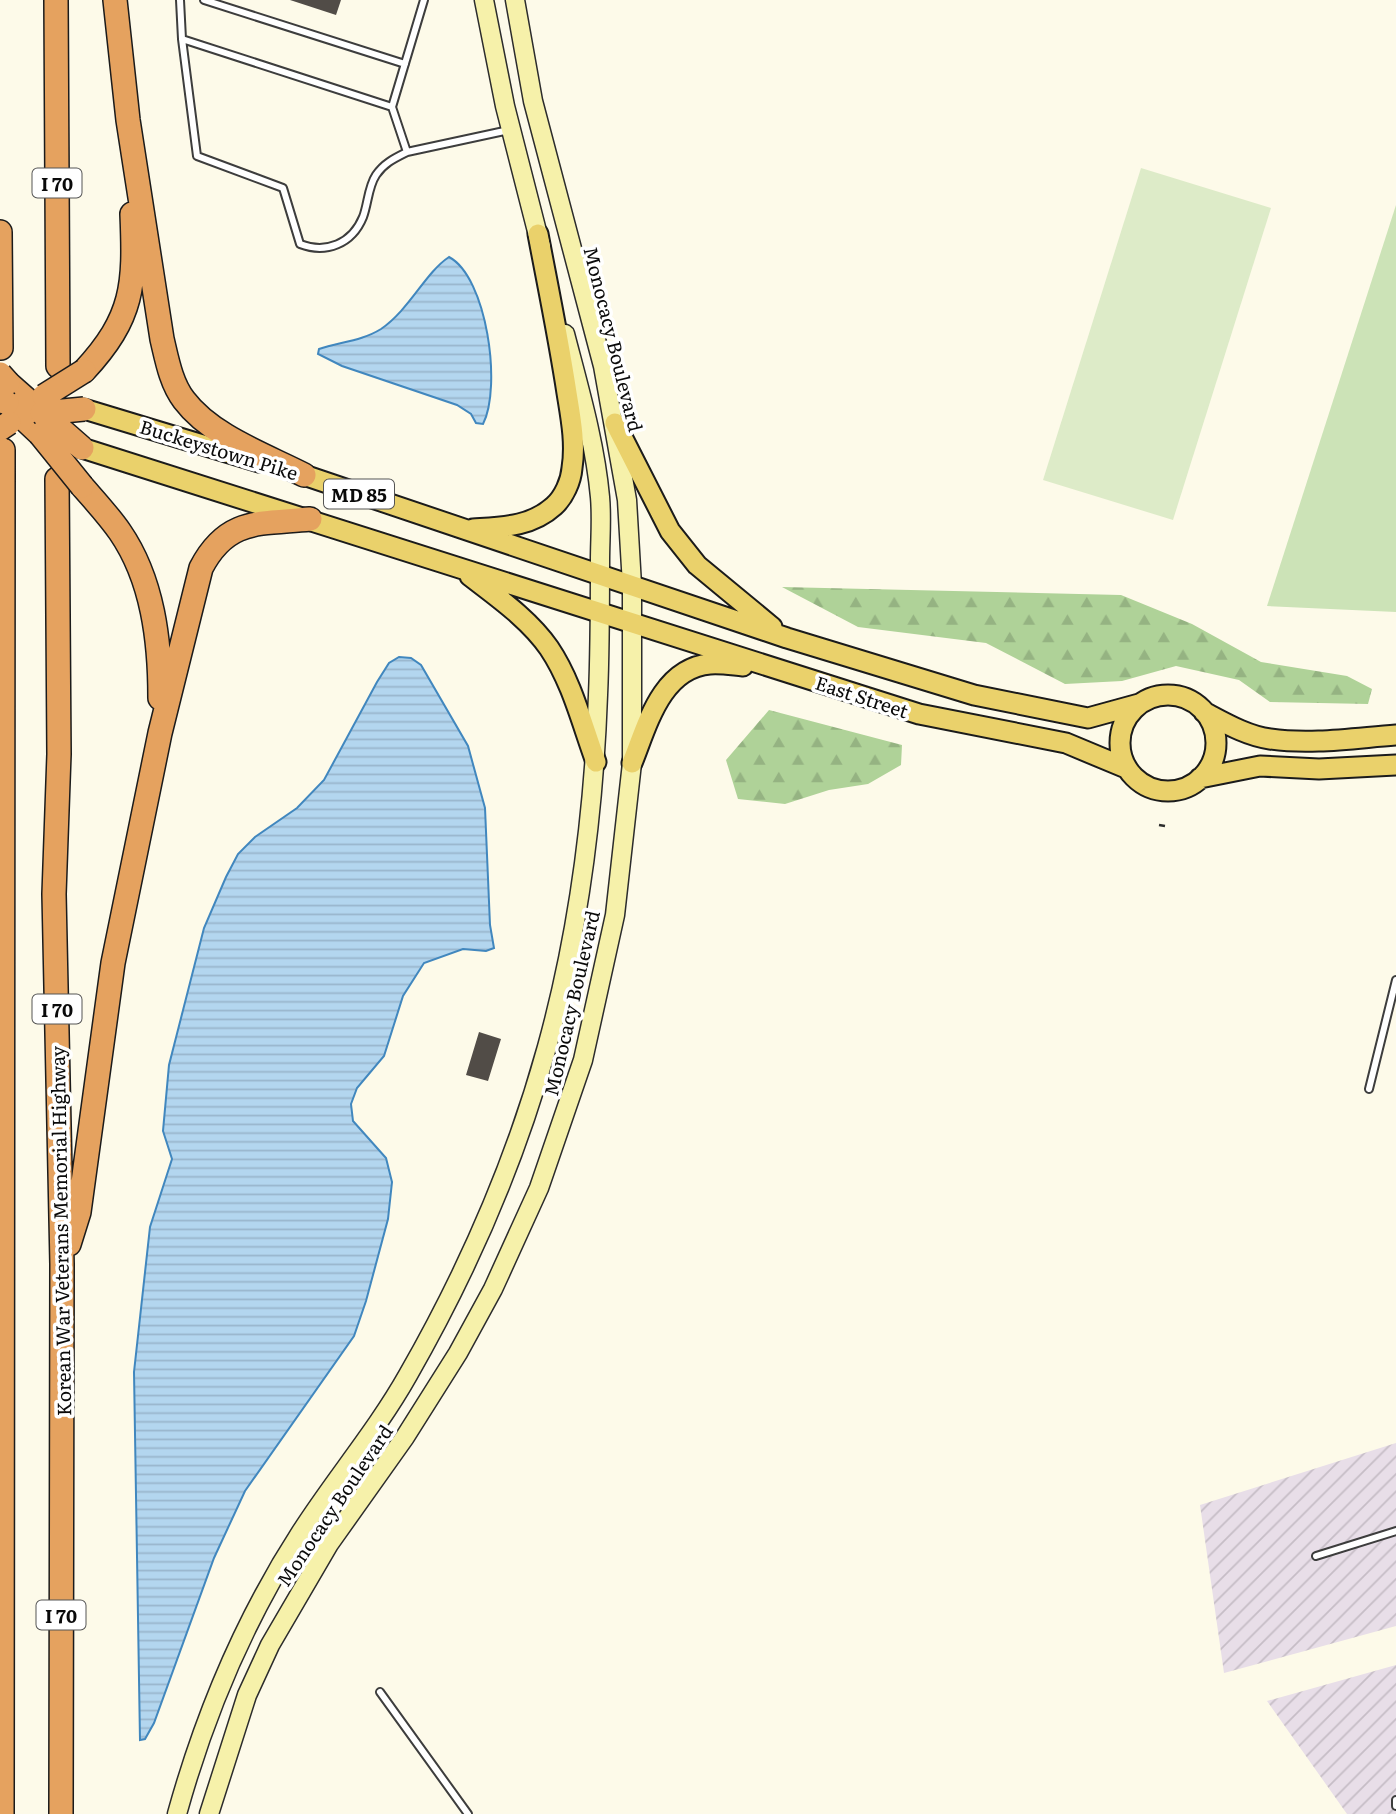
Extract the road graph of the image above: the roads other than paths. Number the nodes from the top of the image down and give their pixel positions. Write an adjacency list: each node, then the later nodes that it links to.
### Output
1 (56, 0): 17 (highway, I 70)
2 (115, 0): 11 (highway)
3 (180, 0): 8 (lane)
4 (204, 0): 9 (lane)
5 (424, 0): 9 (lane)
6 (484, 0): 12 (main road, Monocacy Boulevard)
7 (515, 0): 20 (main road, Monocacy Boulevard)
8 (182, 39): 10 (lane); 13 (lane)
9 (405, 64): 10 (lane)
10 (392, 107): 13 (lane)
11 (128, 120): 18 (highway, bridge); 22 (highway)
12 (511, 130): 13 (lane); 15 (main road, Monocacy Boulevard)
13 (407, 152)
14 (0, 232): 16 (highway)
15 (538, 234): 25 (main road); 27 (main road, Monocacy Boulevard)
16 (1, 348)
17 (58, 366)
18 (16, 409): 19 (highway, bridge); 21 (highway, bridge); 35 (highway, bridge); 48 (highway)
19 (84, 409): 22 (main road, Buckeystown Pike / MD 85)
20 (615, 423): 28 (main road, Monocacy Boulevard); 31 (main road)
21 (82, 448): 24 (main road, Buckeystown Pike / MD 85)
22 (304, 475): 25 (main road, Buckeystown Pike / MD 85)
23 (57, 479): 44 (highway, Korean War Veterans Memorial Highway / I 70)
24 (310, 519): 26 (main road, Buckeystown Pike / MD 85); 35 (highway)
25 (461, 530): 27 (main road, Buckeystown Pike / MD 85)
26 (458, 567): 29 (main road, Buckeystown Pike / MD 85); 37 (main road)
27 (600, 575): 28 (main road, Buckeystown Pike / MD 85); 29 (main road, Monocacy Boulevard)
28 (632, 585): 30 (main road, Monocacy Boulevard); 31 (main road, East Street)
29 (599, 612): 30 (main road, East Street / MD 85); 37 (main road, Monocacy Boulevard)
30 (631, 623): 32 (main road, East Street); 38 (main road, Monocacy Boulevard)
31 (787, 638): 33 (main road, East Street)
32 (774, 668): 38 (main road); 40 (main road, East Street)
33 (1139, 704): 34 (main road); 40 (main road)
34 (1204, 712): 36 (main road); 41 (main road)
35 (160, 733): 44 (highway)
36 (1396, 735)
37 (596, 762): 54 (main road, Monocacy Boulevard)
38 (632, 763): 55 (main road, Monocacy Boulevard)
39 (1396, 765): 41 (main road)
40 (1126, 768): 41 (main road)
41 (1200, 778)
42 (1396, 980): 43 (lane)
43 (1369, 1088)
44 (62, 1264): 53 (highway, Korean War Veterans Memorial Highway / I 70)
45 (1396, 1531): 46 (lane)
46 (1316, 1556)
47 (0, 1586): 48 (highway)
48 (2, 1629): 52 (highway)
49 (380, 1692): 56 (lane)
50 (1396, 1800): 51 (lane)
51 (1396, 1806)
52 (2, 1814)
53 (61, 1814)
54 (177, 1814)
55 (209, 1814)
56 (468, 1814)

